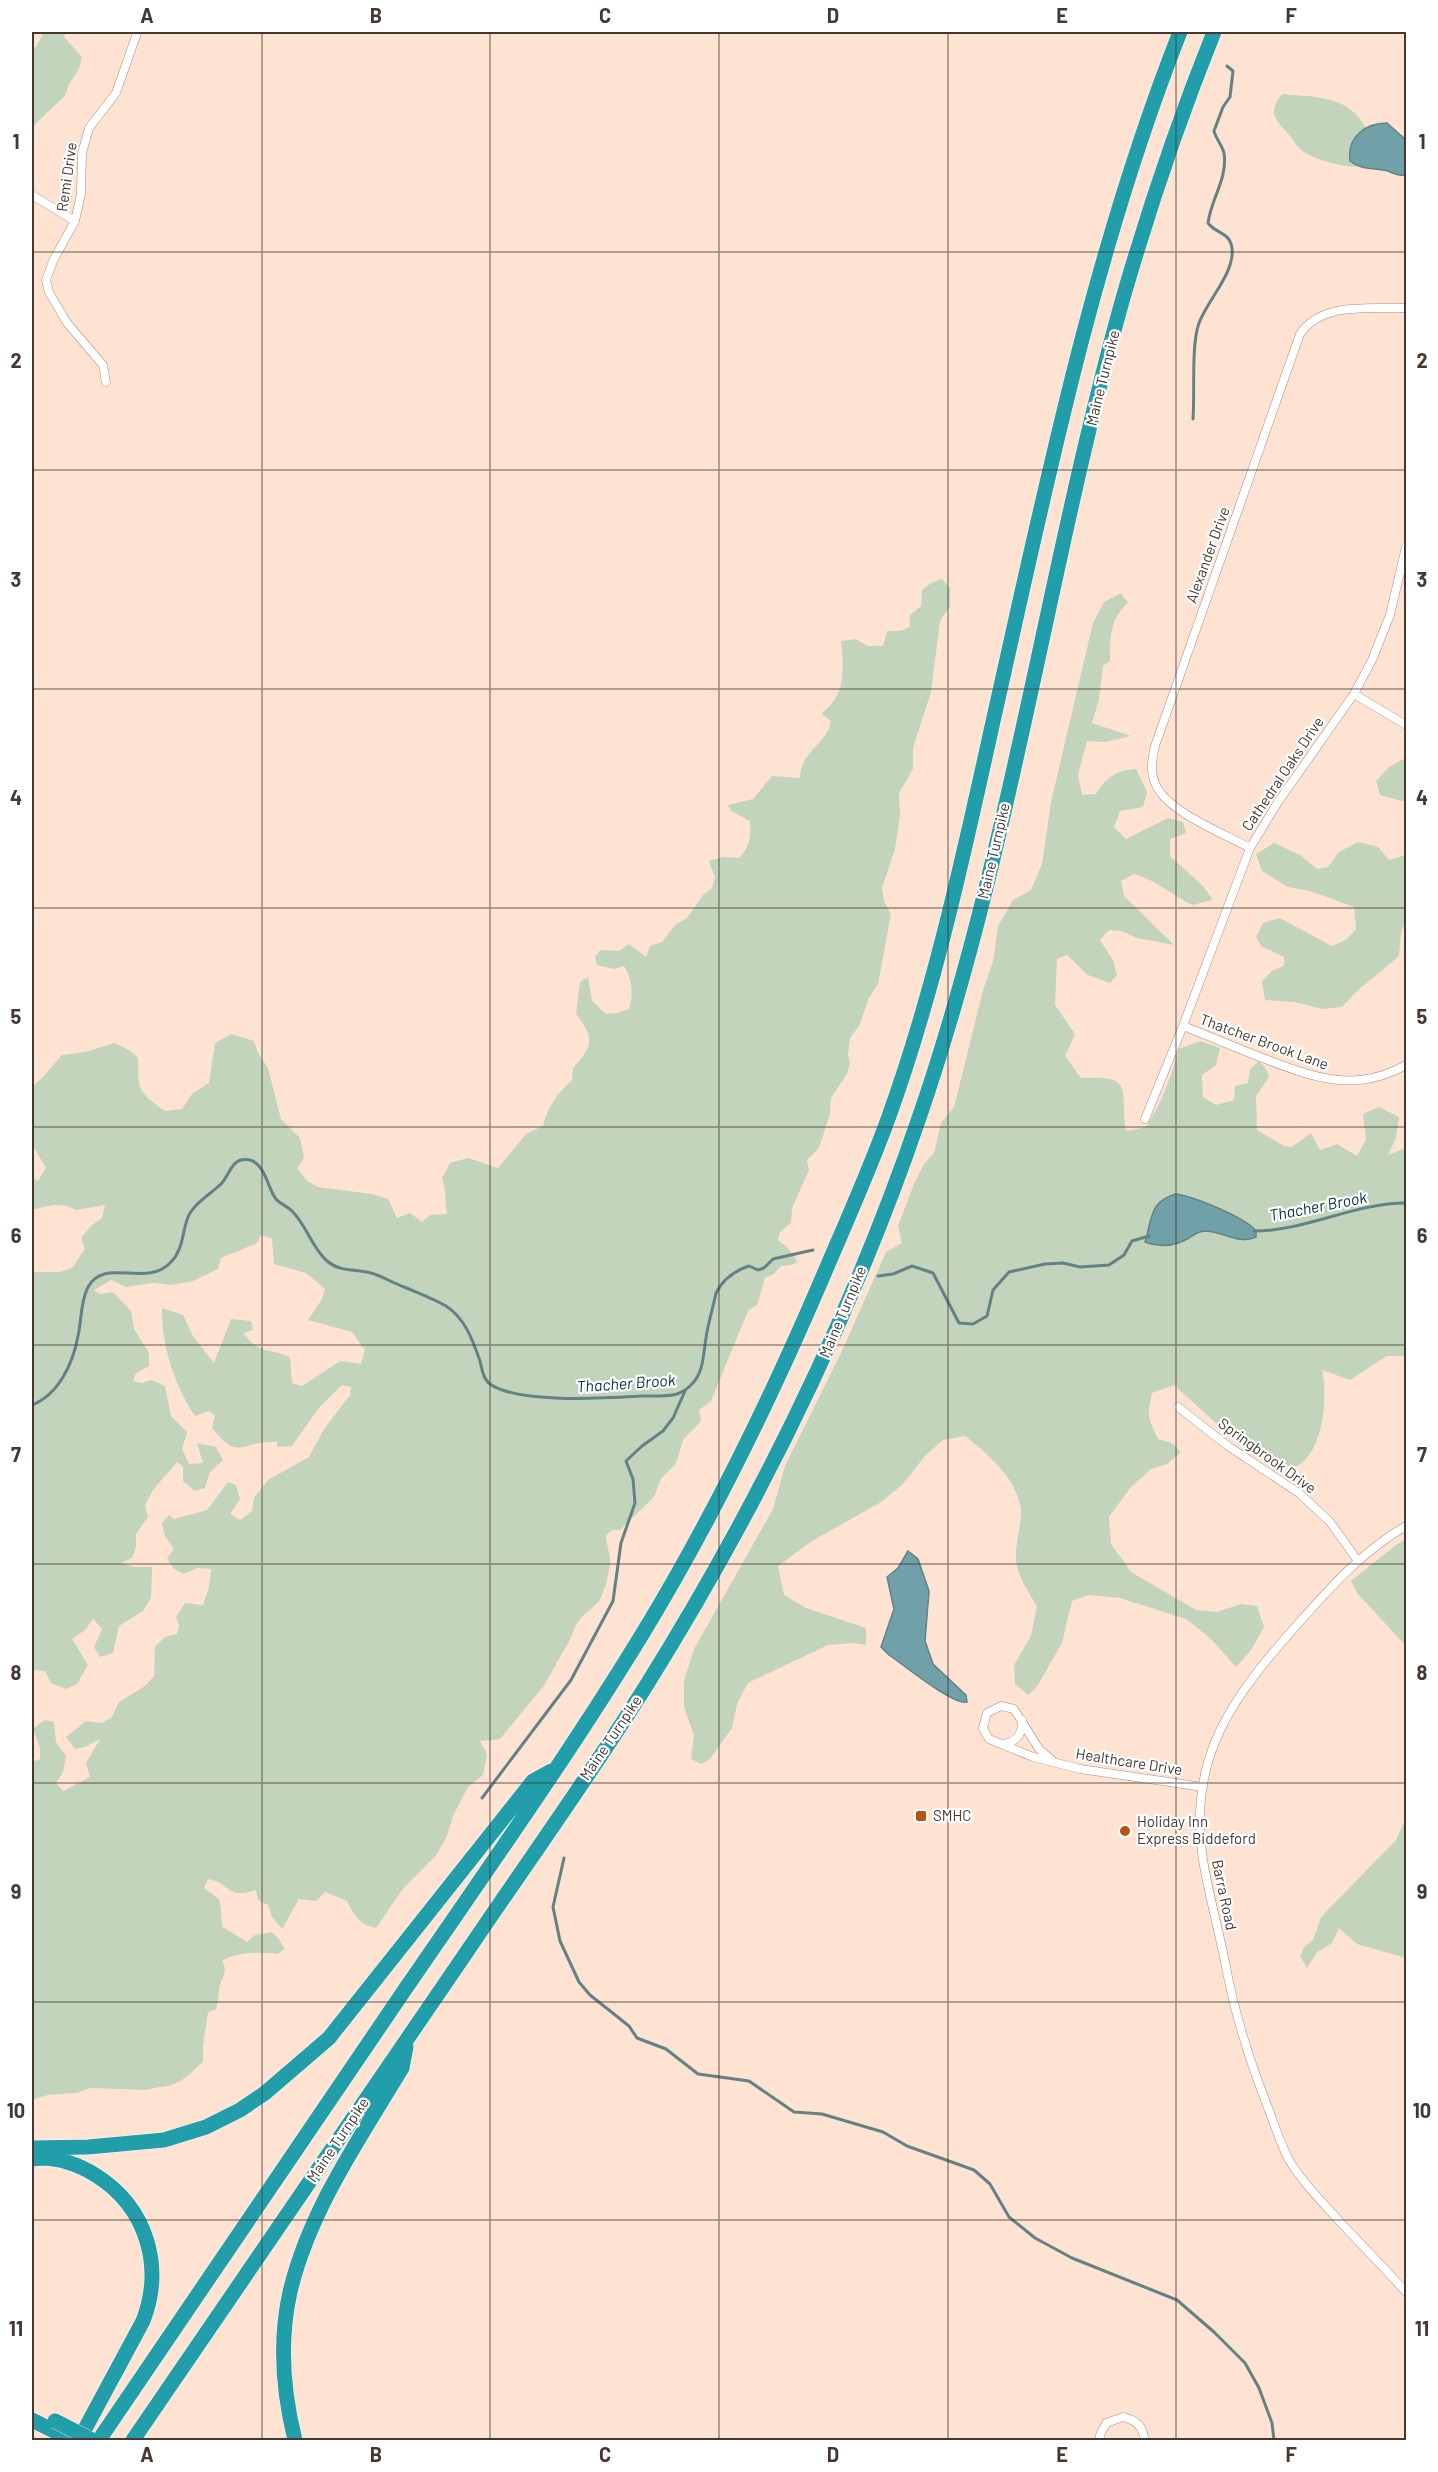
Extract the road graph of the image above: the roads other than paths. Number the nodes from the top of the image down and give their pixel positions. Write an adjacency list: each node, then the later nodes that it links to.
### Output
1 (1180, 32): 21 (highway, Maine Turnpike)
2 (1214, 32): 23 (highway, Maine Turnpike)
3 (136, 36): 5 (street, Remi Drive)
4 (32, 195): 5 (street)
5 (75, 221): 7 (street, Remi Drive)
6 (1407, 308): 11 (street, Alexander Drive)
7 (106, 382)
8 (1407, 546): 9 (street, Cathedral Oaks Drive)
9 (1354, 694): 10 (street); 11 (street, Cathedral Oaks Drive)
10 (1407, 725)
11 (1250, 848): 12 (street, Cathedral Oaks Drive)
12 (1183, 1026): 13 (street, Thatcher Brook Lane); 14 (street, Cathedral Oaks Drive)
13 (1407, 1065)
14 (1144, 1119)
15 (1178, 1407): 17 (street, Springbrook Drive)
16 (1407, 1526): 17 (street, Barra Road)
17 (1358, 1561): 22 (street, Barra Road)
18 (1019, 1714): 19 (street); 19 (street); 20 (street, Healthcare Drive)
19 (1000, 1744): 20 (street, Healthcare Drive)
20 (1053, 1761): 22 (street, Healthcare Drive)
21 (555, 1769): 24 (highway); 33 (highway, Maine Turnpike)
22 (1203, 1787): 26 (street, Barra Road)
23 (408, 2038): 34 (highway, Maine Turnpike); 35 (highway)
24 (32, 2148)
25 (32, 2158): 31 (highway)
26 (1407, 2292)
27 (32, 2409): 29 (highway)
28 (32, 2420): 29 (highway)
29 (53, 2425): 30 (highway); 32 (highway, bridge)
30 (72, 2440)
31 (79, 2440)
32 (92, 2440)
33 (99, 2440)
34 (133, 2440)
35 (295, 2440)
36 (1100, 2440): 37 (street)
37 (1144, 2440)

